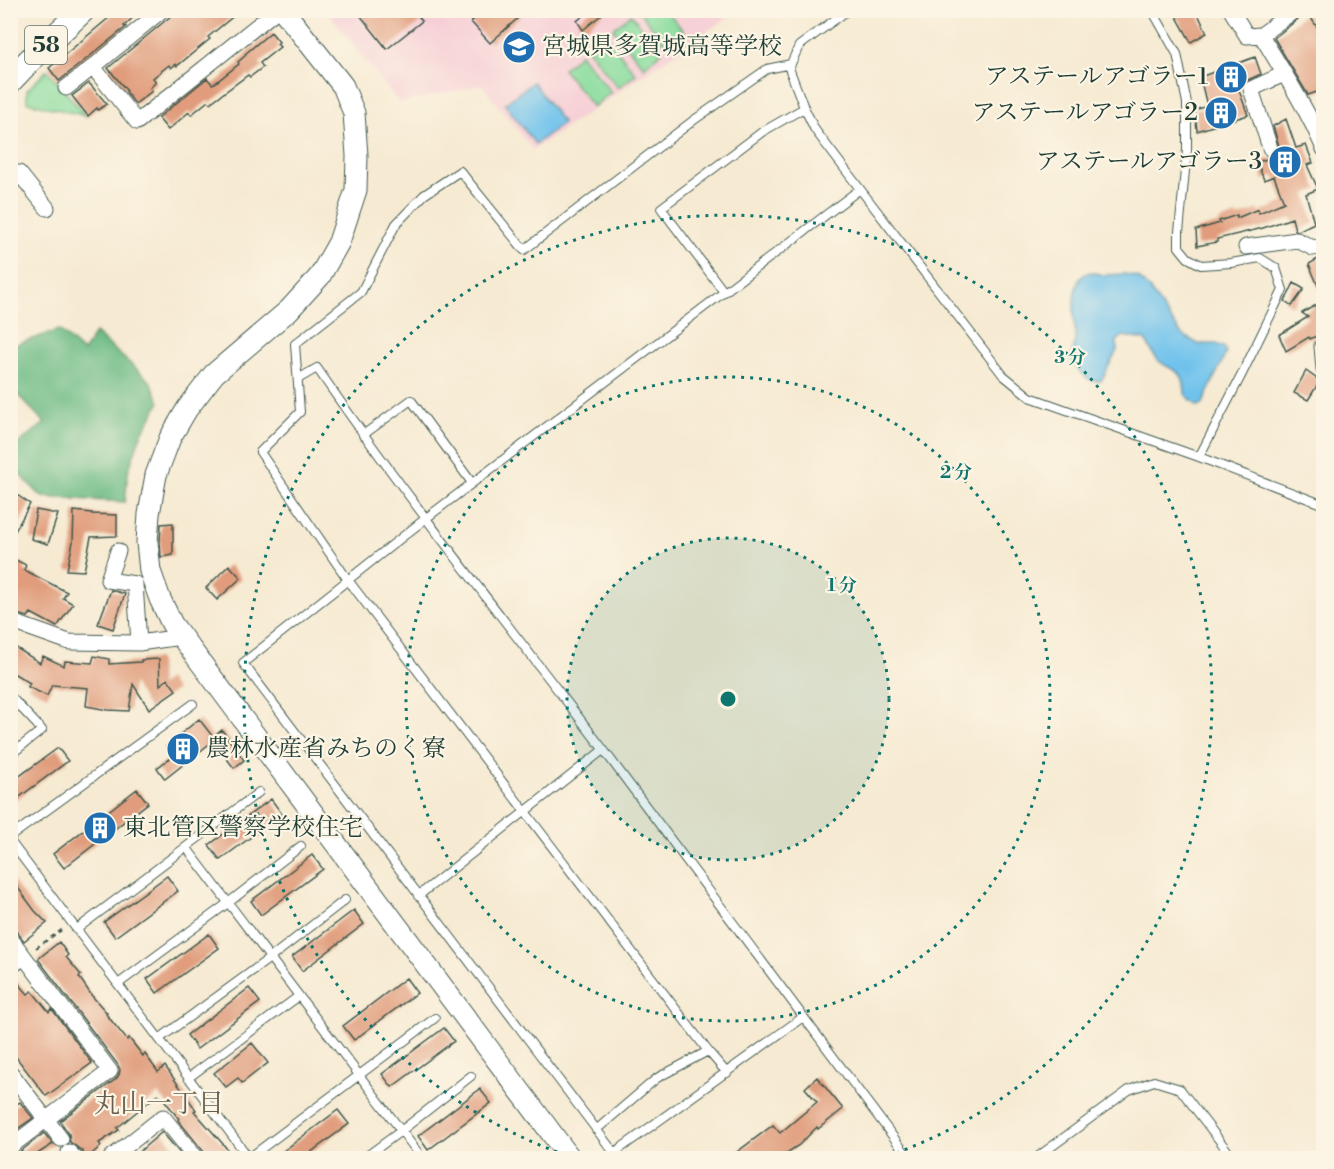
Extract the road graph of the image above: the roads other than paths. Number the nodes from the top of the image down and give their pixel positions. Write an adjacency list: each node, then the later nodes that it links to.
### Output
1 (83, 10): 13 (main road, 58)
2 (162, 10): 11 (street)
3 (277, 10): 11 (street)
4 (283, 10): 35 (street)
5 (848, 10): 10 (lane)
6 (1152, 10): 28 (lane)
7 (1231, 10): 9 (street)
8 (1295, 10): 9 (street)
9 (1261, 35): 12 (street)
10 (791, 64): 15 (lane); 26 (lane)
11 (93, 67): 14 (street)
12 (1284, 74): 16 (street); 17 (street)
13 (10, 81)
14 (66, 88)
15 (804, 108): 19 (lane); 23 (lane)
16 (1322, 141)
17 (1270, 148)
18 (10, 184): 20 (street)
19 (861, 189): 23 (lane); 28 (lane)
20 (47, 208)
21 (1323, 246): 22 (street)
22 (1246, 247)
23 (724, 292): 29 (lane)
24 (1323, 345): 25 (street)
25 (1323, 369)
26 (298, 379): 27 (lane); 33 (lane)
27 (363, 435): 29 (lane); 31 (lane)
28 (1199, 457): 30 (lane)
29 (472, 483): 31 (lane)
30 (1323, 505)
31 (426, 519): 33 (lane); 39 (lane)
32 (118, 551): 36 (street)
33 (348, 580): 42 (lane); 46 (lane)
34 (10, 621): 36 (street)
35 (181, 637): 36 (street); 76 (street)
36 (139, 643)
37 (10, 696): 40 (lane)
38 (193, 704): 43 (lane)
39 (603, 750): 42 (lane); 56 (lane)
40 (10, 755)
41 (259, 792): 45 (lane)
42 (525, 810): 46 (lane); 59 (lane)
43 (10, 839): 49 (lane)
44 (301, 846): 48 (lane)
45 (186, 847): 48 (lane); 49 (lane)
46 (418, 896): 66 (lane)
47 (345, 900): 52 (lane)
48 (228, 903): 52 (lane); 54 (lane)
49 (74, 926): 54 (lane)
50 (10, 938): 51 (street)
51 (24, 957): 53 (street); 65 (street)
52 (270, 958): 55 (lane); 58 (lane)
53 (10, 967)
54 (118, 984): 58 (lane)
55 (299, 996): 62 (lane); 64 (lane)
56 (802, 1017): 61 (lane); 77 (lane)
57 (435, 1018): 62 (lane)
58 (159, 1040): 64 (lane)
59 (708, 1051): 61 (lane); 66 (lane)
60 (10, 1072): 65 (street)
61 (727, 1072): 70 (lane)
62 (359, 1076): 67 (lane); 73 (lane)
63 (471, 1076): 67 (lane)
64 (188, 1078): 73 (lane)
65 (46, 1120): 68 (street); 69 (street)
66 (596, 1130): 70 (lane)
67 (402, 1131): 74 (lane); 75 (lane)
68 (10, 1147)
69 (68, 1150)
70 (616, 1156)
71 (111, 1158): 72 (street)
72 (196, 1158)
73 (249, 1158)
74 (364, 1158)
75 (422, 1158)
76 (570, 1158)
77 (909, 1158)
78 (1036, 1158): 79 (lane)
79 (1233, 1158)

